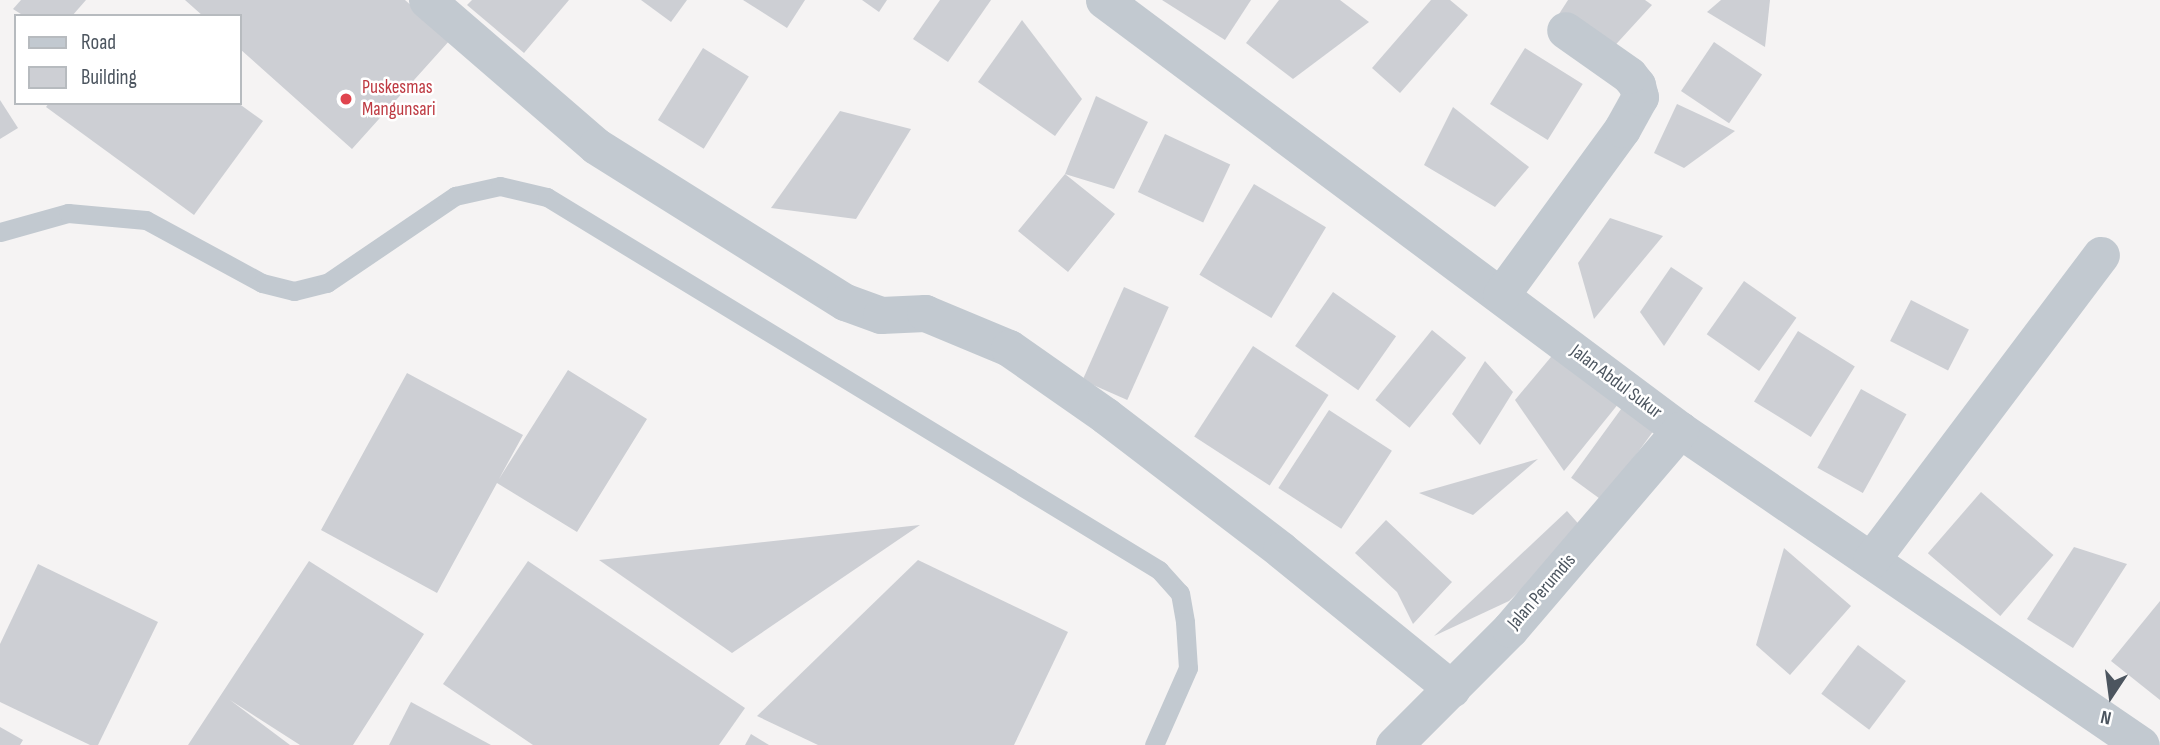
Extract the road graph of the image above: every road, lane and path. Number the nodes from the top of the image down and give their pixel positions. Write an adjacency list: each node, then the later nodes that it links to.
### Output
1 (427, 0): 9 (street)
2 (1114, 3): 6 (street, Jalan Abdul Sukur)
3 (1565, 30): 6 (street)
4 (0, 232): 10 (lane)
5 (2101, 255): 8 (street)
6 (1501, 295): 7 (street, Jalan Abdul Sukur)
7 (1680, 430): 8 (street, Jalan Abdul Sukur); 9 (street, Jalan Perumdis)
8 (1871, 560): 12 (street, Jalan Abdul Sukur)
9 (1452, 689): 11 (street, Jalan Perumdis)
10 (1154, 745)
11 (1394, 745)
12 (2141, 745)

